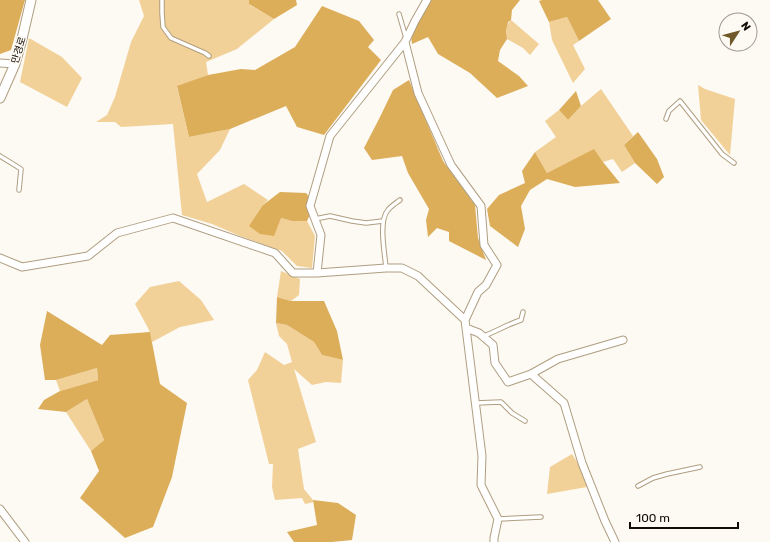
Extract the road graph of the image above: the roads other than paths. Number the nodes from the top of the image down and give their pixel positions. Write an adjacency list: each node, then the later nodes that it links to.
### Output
1 (31, 0): 8 (street, 만경로)
2 (162, 0): 6 (lane)
3 (427, 0): 5 (street)
4 (399, 14): 5 (lane)
5 (405, 41): 15 (street); 21 (street)
6 (209, 56)
7 (0, 63): 8 (street)
8 (14, 64): 9 (street, 만경로)
9 (0, 98)
10 (666, 119): 12 (lane)
11 (0, 156): 13 (lane)
12 (734, 163)
13 (19, 190)
14 (400, 200): 16 (lane)
15 (315, 219): 16 (lane); 19 (street)
16 (383, 221): 18 (lane)
17 (0, 258): 19 (street)
18 (386, 268): 19 (street); 21 (street)
19 (318, 273)
20 (523, 312): 22 (lane)
21 (466, 324): 22 (street); 25 (street)
22 (483, 337): 24 (street)
23 (623, 340): 24 (street)
24 (531, 374): 34 (street)
25 (475, 403): 26 (lane); 31 (street)
26 (525, 421)
27 (700, 467): 28 (lane)
28 (638, 486)
29 (0, 509): 32 (street)
30 (541, 517): 31 (lane)
31 (498, 519): 33 (street)
32 (25, 542)
33 (494, 542)
34 (615, 542)

